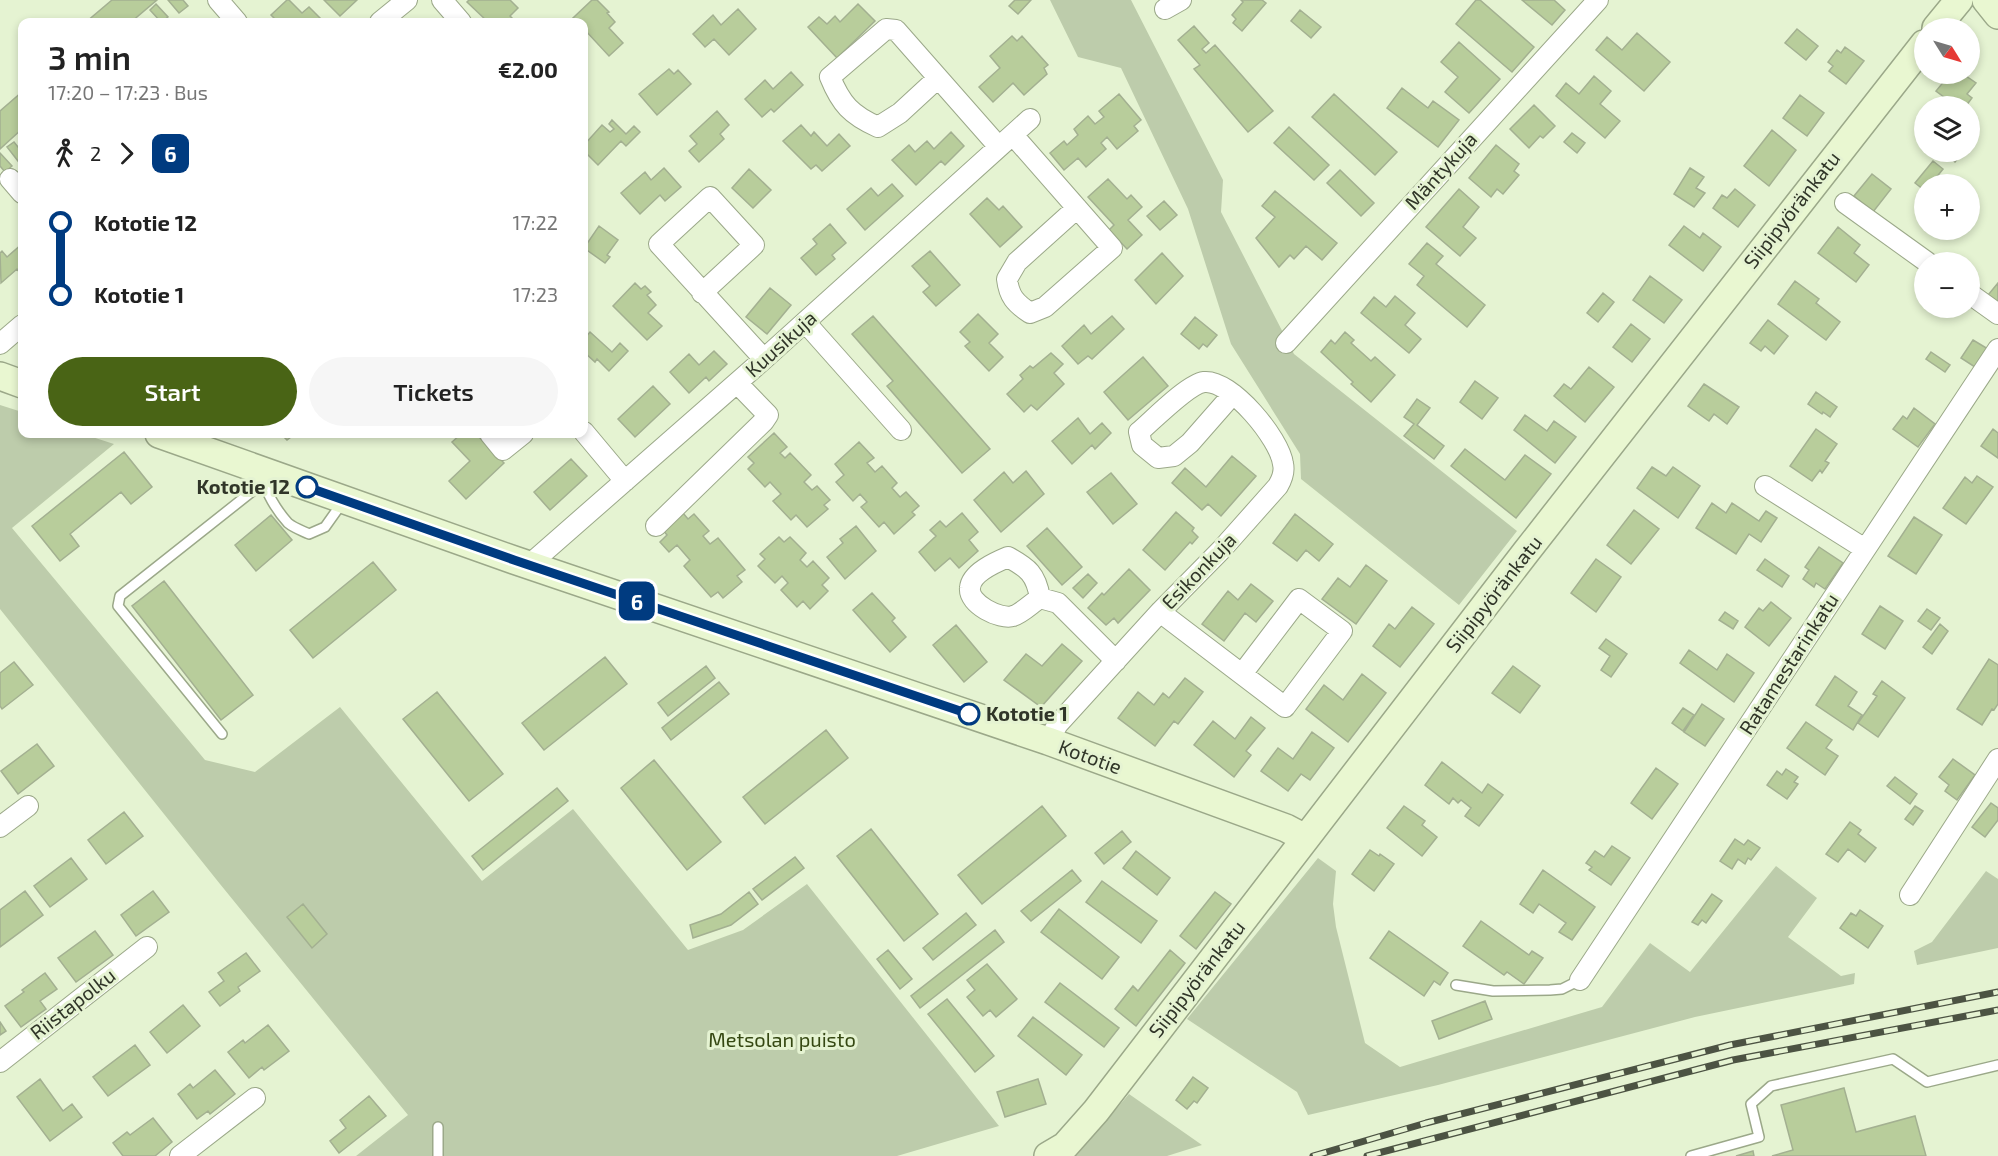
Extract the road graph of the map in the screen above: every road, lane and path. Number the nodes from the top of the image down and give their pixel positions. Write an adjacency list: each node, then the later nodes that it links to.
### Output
1 (218, 0): 8 (street)
2 (407, 0): 9 (street)
3 (442, 0): 10 (street)
4 (1598, 0): 24 (street, Mäntykuja)
5 (1959, 0): 11 (street)
6 (1986, 0): 7 (street)
7 (1998, 15)
8 (234, 18)
9 (385, 18)
10 (458, 18)
11 (1944, 18)
12 (1914, 57): 53 (street, Siipipyöränkatu)
13 (938, 78): 13 (street); 15 (street)
14 (1030, 119): 15 (street, Kuusikuja)
15 (1006, 141): 17 (street); 22 (street, Kuusikuja)
16 (1845, 203): 18 (street)
17 (1077, 208): 17 (street)
18 (1914, 253)
19 (702, 293): 19 (street); 27 (street)
20 (1980, 301): 21 (street)
21 (1998, 314)
22 (805, 322): 27 (street, Kuusikuja); 32 (street)
23 (18, 328): 25 (street)
24 (1286, 343)
25 (0, 344)
26 (1998, 349): 42 (street, Ratamestarinkatu)
27 (764, 359): 30 (street, Kuusikuja)
28 (0, 376): 29 (street)
29 (18, 383)
30 (737, 383): 38 (street, Kuusikuja); 41 (street)
31 (1233, 394): 31 (street, Esikonkuja); 45 (street, Esikonkuja)
32 (901, 430)
33 (588, 437): 38 (street)
34 (169, 438): 37 (street, Kototie)
35 (494, 438): 36 (street)
36 (518, 438)
37 (263, 477): 40 (street, Kototie); 40 (lane); 48 (lane)
38 (625, 481): 43 (street, Kuusikuja)
39 (1765, 486): 42 (street)
40 (344, 500): 43 (street, Kototie)
41 (656, 526)
42 (1865, 549): 56 (street, Ratamestarinkatu)
43 (529, 565): 49 (street, Kototie)
44 (1040, 598): 46 (street)
45 (1160, 612): 46 (street, Esikonkuja); 47 (street)
46 (1116, 661): 49 (street, Esikonkuja)
47 (1242, 674): 47 (street)
48 (222, 734)
49 (1048, 741): 53 (street, Kototie)
50 (1998, 759): 54 (street)
51 (28, 806): 52 (street)
52 (0, 827)
53 (1305, 838): 62 (street, Siipipyöränkatu)
54 (1910, 895)
55 (147, 947): 58 (street, Riistapolku)
56 (1580, 980): 57 (lane)
57 (1456, 985)
58 (0, 1062)
59 (1998, 1065): 65 (lane)
60 (255, 1098): 63 (street)
61 (438, 1127): 64 (lane)
62 (1057, 1151)
63 (180, 1156)
64 (438, 1156)
65 (1691, 1156)

